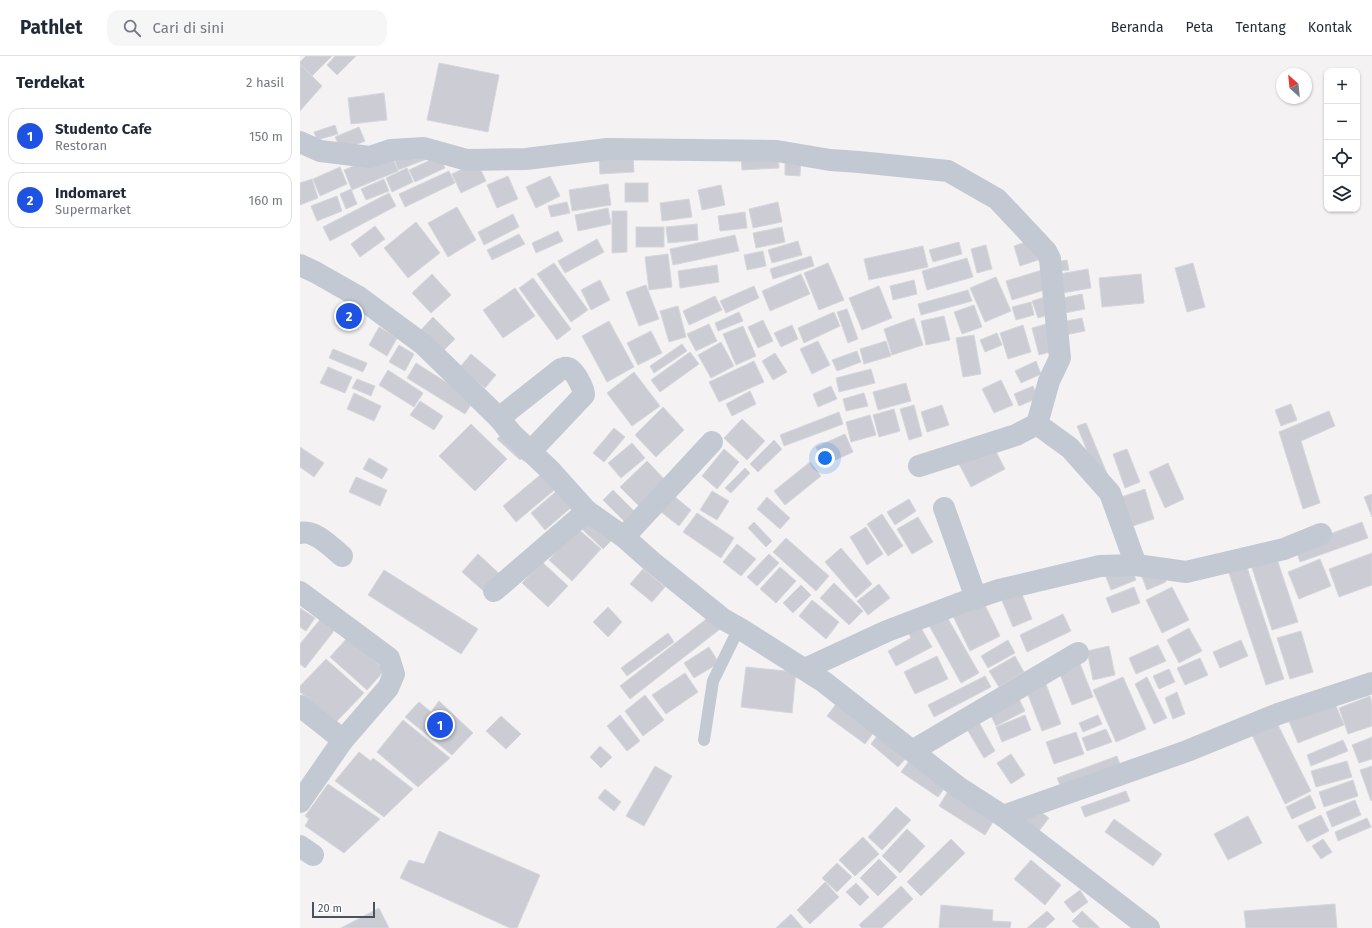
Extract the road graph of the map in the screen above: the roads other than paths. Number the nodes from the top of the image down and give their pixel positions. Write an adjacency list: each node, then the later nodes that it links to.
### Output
1 (300, 142): 4 (street)
2 (300, 265): 3 (street)
3 (499, 418): 6 (street); 6 (street)
4 (1037, 424): 7 (street); 14 (street)
5 (712, 442): 12 (street)
6 (530, 452): 9 (street)
7 (919, 466)
8 (944, 508): 17 (street)
9 (587, 511): 12 (street); 15 (street)
10 (300, 533): 13 (street)
11 (1321, 534): 14 (street)
12 (624, 536): 18 (street)
13 (342, 556)
14 (1136, 565): 17 (street)
15 (494, 591)
16 (300, 592): 23 (street)
17 (976, 598): 20 (street)
18 (739, 628): 20 (street); 24 (lane)
19 (1078, 653): 25 (street)
20 (804, 669): 25 (street)
21 (1372, 683): 27 (street)
22 (300, 706): 23 (street)
23 (343, 740): 26 (street)
24 (704, 740)
25 (912, 751): 27 (street)
26 (300, 802)
27 (1003, 816): 28 (street)
28 (1149, 928)

